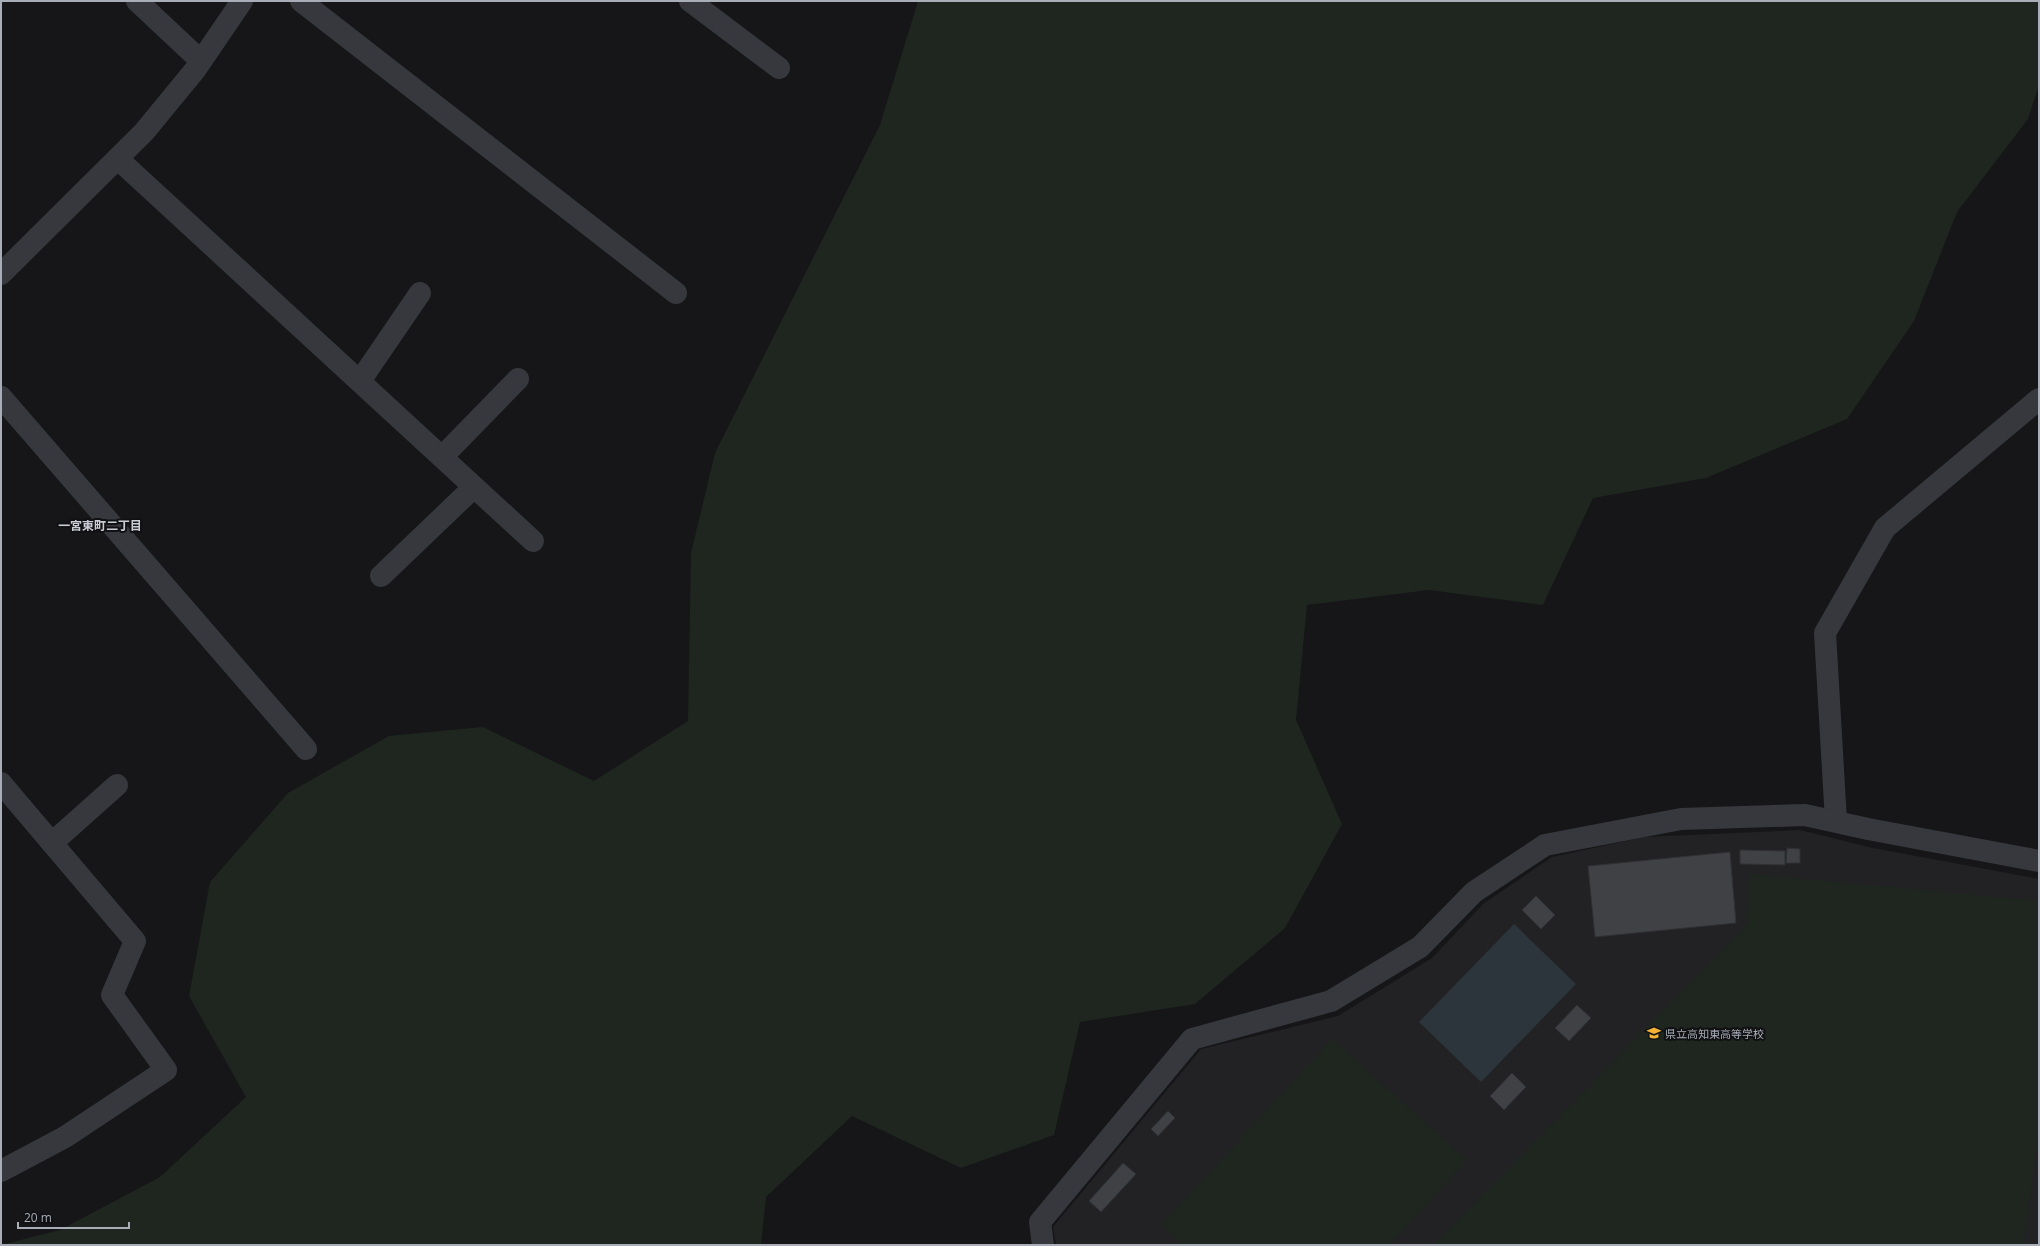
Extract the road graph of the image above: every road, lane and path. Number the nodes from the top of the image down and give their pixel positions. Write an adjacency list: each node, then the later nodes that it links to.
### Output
1 (137, 1): 5 (street)
2 (242, 1): 5 (street)
3 (301, 1): 9 (street)
4 (690, 1): 6 (street)
5 (201, 61): 7 (street)
6 (779, 68)
7 (118, 159): 8 (street); 12 (street)
8 (1, 274)
9 (676, 293)
10 (420, 294): 12 (street)
11 (518, 379): 15 (street)
12 (360, 381): 15 (street)
13 (1, 397): 19 (street)
14 (2039, 399): 22 (street)
15 (442, 457): 16 (street)
16 (474, 487): 17 (street); 18 (street)
17 (533, 541)
18 (381, 576)
19 (306, 749)
20 (1, 782): 23 (street)
21 (117, 785): 23 (street)
22 (1836, 821): 24 (street); 26 (street)
23 (52, 843): 25 (street)
24 (2039, 861)
25 (1, 1171)
26 (1043, 1245)

